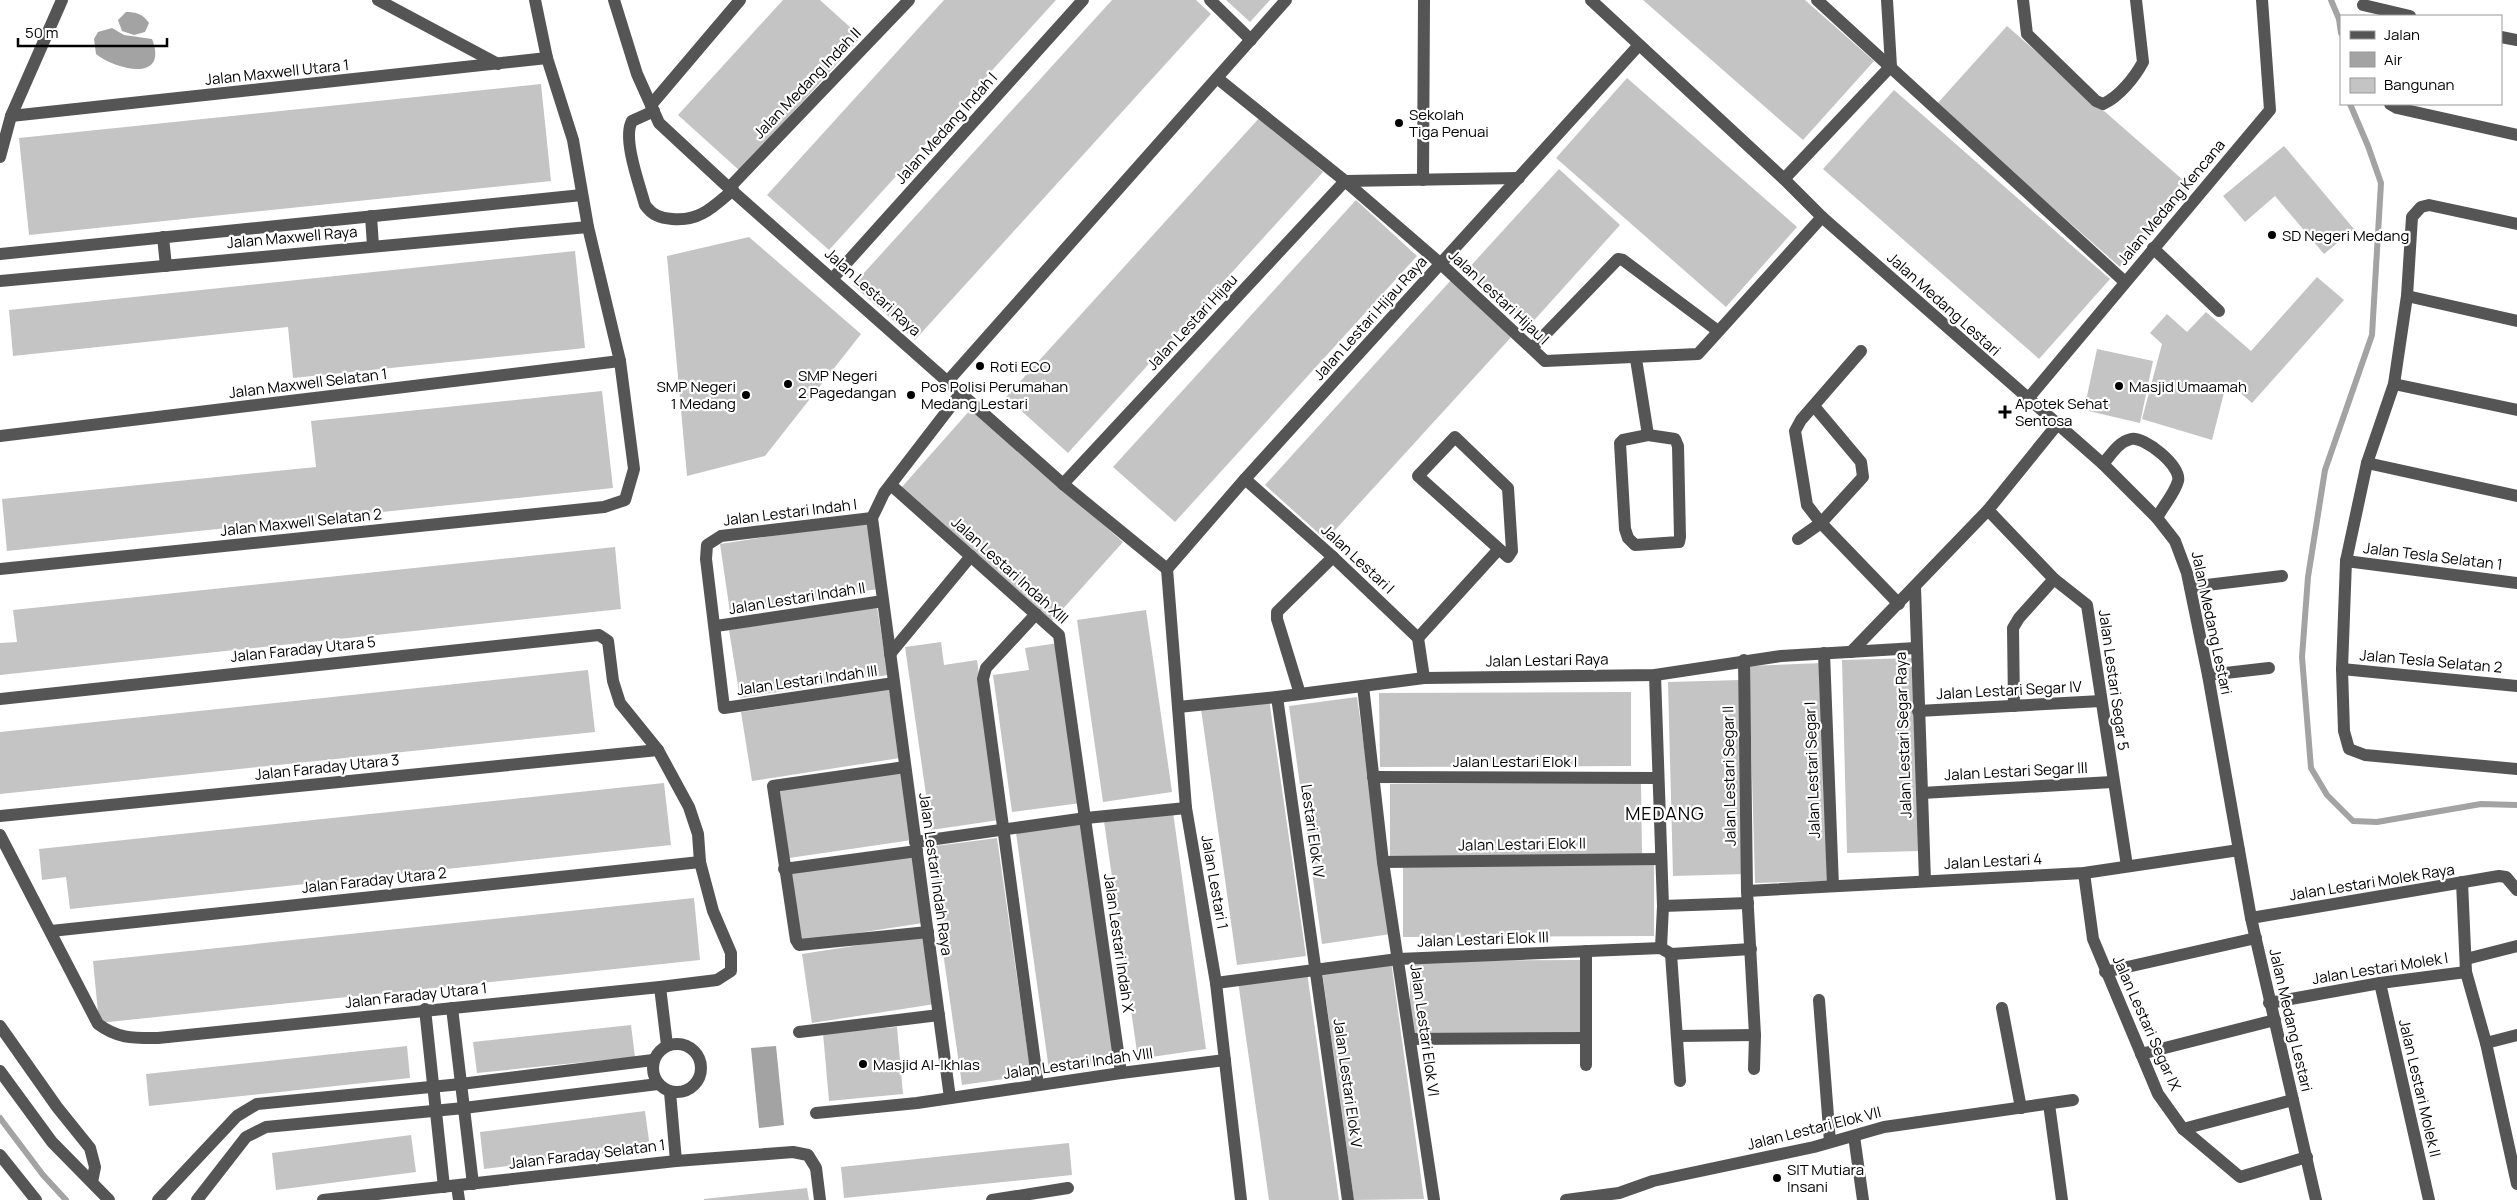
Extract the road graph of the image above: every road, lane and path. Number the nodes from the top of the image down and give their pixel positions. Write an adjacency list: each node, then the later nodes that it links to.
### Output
1 (62, 0): 29 (street)
2 (378, 0): 24 (street)
3 (535, 0): 23 (street)
4 (614, 0): 28 (street, Jalan Lestari Raya)
5 (740, 0): 28 (street)
6 (909, 0): 36 (street, Jalan Medang Indah II)
7 (1083, 0): 48 (street, Jalan Medang Indah I)
8 (1210, 0): 20 (street)
9 (1286, 0): 20 (street)
10 (1424, 0): 34 (street)
11 (1591, 0): 22 (street, Jalan Medang Lestari)
12 (1817, 0): 25 (street)
13 (1888, 0): 25 (street)
14 (2023, 0): 15 (street)
15 (2136, 0)
16 (2262, 0): 44 (street, Jalan Medang Kencana)
17 (2363, 7): 18 (street)
18 (2405, 15)
19 (2502, 37): 21 (street)
20 (1251, 40): 26 (street)
21 (2517, 40)
22 (1639, 45): 32 (street, Jalan Lestari Hijau Raya); 33 (street, Jalan Medang Lestari)
23 (547, 58): 24 (street, Jalan Maxwell Utara 1); 37 (street)
24 (498, 64): 29 (street, Jalan Maxwell Utara 1)
25 (1891, 66): 33 (street); 50 (street)
26 (1217, 78): 35 (street, Jalan Lestari Hijau I); 59 (street)
27 (2393, 106): 30 (street)
28 (652, 108): 36 (street, Jalan Lestari Raya); 36 (street, Jalan Medang Indah II)
29 (11, 116): 31 (street)
30 (2517, 134)
31 (0, 157)
32 (1519, 178): 34 (street); 46 (street, Jalan Lestari Hijau Raya)
33 (1784, 179): 39 (street, Jalan Medang Lestari)
34 (1423, 180): 35 (street)
35 (1345, 181): 46 (street, Jalan Lestari Hijau I); 72 (street, Jalan Lestari Hijau)
36 (731, 189): 48 (street, Jalan Lestari Raya)
37 (582, 195): 38 (street, Jalan Maxwell Raya); 41 (street)
38 (371, 216): 42 (street, Jalan Maxwell Raya); 43 (street)
39 (1822, 217): 54 (street, Jalan Lestari Hijau I); 62 (street, Jalan Medang Lestari)
40 (2517, 224): 51 (street)
41 (588, 227): 43 (street, Jalan Maxwell Raya); 58 (street)
42 (163, 237): 45 (street, Jalan Maxwell Raya); 47 (street)
43 (373, 246): 47 (street, Jalan Maxwell Raya)
44 (2153, 248): 50 (street, Jalan Medang Kencana); 52 (street)
45 (0, 254)
46 (1441, 264): 55 (street, Jalan Lestari Hijau I); 70 (street, Jalan Lestari Hijau Raya)
47 (166, 266): 49 (street, Jalan Maxwell Raya)
48 (832, 278): 59 (street, Jalan Lestari Raya)
49 (0, 282)
50 (2125, 282): 62 (street, Jalan Medang Kencana)
51 (2407, 296): 53 (street); 60 (street)
52 (2219, 311)
53 (2517, 321)
54 (1718, 331): 55 (street); 57 (street, Jalan Lestari Hijau I)
55 (1532, 348): 57 (street, Jalan Lestari Hijau I)
56 (1861, 351): 63 (street)
57 (1636, 359): 66 (street)
58 (620, 361): 67 (street, Jalan Maxwell Selatan 1); 83 (street, Jalan Maxwell Selatan 2)
59 (948, 381): 61 (street, Jalan Lestari Raya)
60 (2394, 384): 64 (street); 68 (street)
61 (961, 393): 71 (street); 72 (street, Jalan Lestari Raya)
62 (2027, 400): 65 (street, Jalan Medang Lestari)
63 (1814, 406): 77 (street); 77 (street)
64 (2517, 410)
65 (2056, 426): 69 (street, Jalan Medang Lestari); 74 (street)
66 (1648, 435): 66 (street)
67 (0, 436)
68 (2367, 463): 73 (street); 82 (street)
69 (2103, 464): 76 (street, Jalan Medang Lestari); 76 (street)
70 (1245, 479): 81 (street, Jalan Lestari I); 84 (street, Jalan Lestari Hijau Raya)
71 (891, 484): 75 (street); 80 (street, Jalan Lestari Indah XIII)
72 (1063, 484): 84 (street, Jalan Lestari Raya)
73 (2517, 496)
74 (1988, 510): 86 (street, Jalan Lestari Segar 5); 88 (street)
75 (872, 518): 90 (street, Jalan Lestari Indah Raya); 93 (street, Jalan Lestari Indah I)
76 (2157, 518): 89 (street, Jalan Medang Lestari)
77 (1821, 523): 78 (street); 91 (street)
78 (1798, 539)
79 (1498, 550): 79 (street); 94 (street)
80 (971, 556): 92 (street, Jalan Lestari Indah XIII); 98 (street)
81 (1333, 557): 94 (street, Jalan Lestari I); 108 (street)
82 (2346, 561): 87 (street, Jalan Tesla Selatan 1); 101 (street)
83 (0, 569)
84 (1167, 569): 113 (street, Jalan Lestari 1)
85 (2282, 576): 89 (street)
86 (2054, 579): 111 (street, Jalan Lestari Segar 5); 112 (street)
87 (2517, 583)
88 (1915, 586): 91 (street); 95 (street, Jalan Lestari Segar Raya)
89 (2190, 587): 103 (street, Jalan Medang Lestari)
90 (883, 601): 93 (street, Jalan Lestari Indah II); 98 (street, Jalan Lestari Indah Raya)
91 (1899, 604): 96 (street)
92 (1036, 614): 124 (street, Jalan Lestari Indah XIII); 125 (street)
93 (716, 626): 105 (street, Jalan Lestari Indah III)
94 (1418, 638): 104 (street)
95 (1916, 648): 96 (street, Jalan Lestari Raya); 114 (street, Jalan Lestari Segar Raya)
96 (1851, 652): 97 (street, Jalan Lestari Raya)
97 (1824, 653): 99 (street, Jalan Lestari Raya); 137 (street, Jalan Lestari Segar I)
98 (890, 654): 105 (street, Jalan Lestari Indah Raya)
99 (1744, 660): 102 (street, Jalan Lestari Raya); 139 (street, Jalan Lestari Segar II)
100 (2269, 668): 103 (street)
101 (2342, 669): 107 (street, Jalan Tesla Selatan 2); 117 (street)
102 (1655, 675): 104 (street, Jalan Lestari Raya); 119 (street)
103 (2208, 676): 128 (street, Jalan Medang Lestari)
104 (1424, 678): 106 (street, Jalan Lestari Raya)
105 (894, 683): 116 (street, Jalan Lestari Indah Raya)
106 (1364, 686): 108 (street, Jalan Lestari Raya); 118 (street, Jalan Lestari Elok VI)
107 (2517, 686)
108 (1300, 694): 109 (street, Jalan Lestari Raya)
109 (1277, 697): 113 (street, Jalan Lestari Raya); 151 (street, Lestari Elok IV)
110 (0, 699): 115 (street, Jalan Faraday Utara 5)
111 (2101, 701): 112 (street, Jalan Lestari Segar IV); 120 (street, Jalan Lestari Segar 5)
112 (2014, 706): 114 (street, Jalan Lestari Segar IV)
113 (1178, 707): 122 (street, Jalan Lestari 1)
114 (1918, 711): 121 (street, Jalan Lestari Segar Raya)
115 (658, 750): 123 (street, Jalan Faraday Utara 3); 130 (street)
116 (906, 767): 127 (street, Jalan Lestari Indah Raya); 133 (street)
117 (2517, 769)
118 (1374, 777): 119 (street, Jalan Lestari Elok I); 131 (street, Jalan Lestari Elok VI)
119 (1657, 778): 129 (street)
120 (2112, 782): 121 (street, Jalan Lestari Segar III); 132 (street, Jalan Lestari Segar 5)
121 (1922, 793): 135 (street, Jalan Lestari Segar Raya)
122 (1186, 808): 124 (street); 154 (street, Jalan Lestari 1)
123 (0, 816)
124 (1086, 818): 125 (street); 179 (street, Jalan Lestari Indah X)
125 (1002, 830): 127 (street); 183 (street)
126 (0, 835): 142 (street)
127 (916, 846): 133 (street); 143 (street, Jalan Lestari Indah Raya)
128 (2238, 850): 132 (street, Jalan Lestari 4); 141 (street, Jalan Medang Lestari)
129 (1661, 859): 131 (street, Jalan Lestari Elok II); 140 (street)
130 (700, 862): 142 (street, Jalan Faraday Utara 2); 156 (street, Jalan Faraday Utara 1)
131 (1383, 862): 149 (street, Jalan Lestari Elok VI)
132 (2127, 866): 134 (street, Jalan Lestari 4)
133 (784, 870): 143 (street)
134 (2084, 873): 135 (street, Jalan Lestari 4); 152 (street, Jalan Lestari Segar IX)
135 (1925, 882): 137 (street, Jalan Lestari 4)
136 (2462, 882): 138 (street); 141 (street, Jalan Lestari Molek Raya); 150 (street, Jalan Lestari Molek Raya)
137 (1833, 886): 139 (street, Jalan Lestari 4)
138 (2517, 890)
139 (1748, 897): 140 (street, Jalan Lestari 4); 146 (street, Jalan Lestari Segar II)
140 (1663, 906): 148 (street)
141 (2251, 918): 144 (street, Jalan Medang Lestari)
142 (51, 931): 161 (street, Jalan Faraday Utara 1)
143 (928, 932): 162 (street, Jalan Lestari Indah Raya)
144 (2256, 938): 152 (street); 158 (street, Jalan Medang Lestari)
145 (2517, 946): 150 (street)
146 (1750, 949): 148 (street, Jalan Lestari Elok III); 166 (street, Jalan Lestari Segar II)
147 (1586, 951): 148 (street, Jalan Lestari Elok III); 149 (street, Jalan Lestari Elok III); 169 (street)
148 (1666, 951): 168 (street)
149 (1398, 959): 151 (street, Jalan Lestari Elok III); 170 (street, Jalan Lestari Elok VI)
150 (2466, 959): 153 (street, Jalan Lestari Molek Raya)
151 (1317, 970): 154 (street, Jalan Lestari Elok III); 219 (street, Jalan Lestari Elok V)
152 (2105, 972): 173 (street, Jalan Lestari Segar IX)
153 (2466, 972): 155 (street, Jalan Lestari Molek I); 171 (street, Jalan Lestari Molek Raya)
154 (1216, 983): 175 (street, Jalan Lestari 1)
155 (2380, 983): 158 (street, Jalan Lestari Molek I); 225 (street, Jalan Lestari Molek II)
156 (660, 987): 159 (street, Jalan Faraday Utara 1); 172 (street)
157 (1819, 1000): 198 (street)
158 (2269, 1003): 163 (street, Jalan Medang Lestari)
159 (452, 1008): 161 (street, Jalan Faraday Utara 1); 181 (street)
160 (2002, 1008): 191 (street)
161 (425, 1009): 184 (street)
162 (940, 1015): 165 (street); 186 (street, Jalan Lestari Indah Raya)
163 (2275, 1020): 173 (street); 188 (street, Jalan Medang Lestari)
164 (0, 1026): 202 (street)
165 (799, 1032)
166 (1755, 1035): 168 (street); 177 (street, Jalan Lestari Segar II)
167 (2517, 1035): 171 (street)
168 (1678, 1036): 180 (street)
169 (1586, 1038): 170 (street); 176 (street)
170 (1410, 1039): 220 (street, Jalan Lestari Elok VI)
171 (2486, 1043): 194 (street, Jalan Lestari Molek Raya)
172 (667, 1045): 174 (street); 185 (street)
173 (2140, 1054): 196 (street, Jalan Lestari Segar IX)
174 (653, 1060): 181 (street); 182 (street)
175 (1225, 1060): 179 (street, Jalan Lestari Indah VIII); 195 (street, Jalan Lestari 1)
176 (1586, 1065)
177 (1754, 1069)
178 (0, 1071): 202 (street)
179 (1121, 1072): 183 (street, Jalan Lestari Indah VIII)
180 (1680, 1081)
181 (461, 1084): 184 (street); 190 (street)
182 (658, 1084): 185 (street); 190 (street)
183 (1038, 1085): 186 (street, Jalan Lestari Indah VIII)
184 (434, 1086): 192 (street); 211 (street)
185 (670, 1092): 201 (street)
186 (950, 1098): 193 (street, Jalan Lestari Indah VIII)
187 (2073, 1100): 189 (street, Jalan Lestari Elok VII)
188 (2293, 1100): 196 (street); 200 (street, Jalan Medang Lestari)
189 (2050, 1104): 191 (street, Jalan Lestari Elok VII); 223 (street)
190 (464, 1108): 192 (street); 203 (street)
191 (2021, 1108): 197 (street, Jalan Lestari Elok VII)
192 (436, 1110): 206 (street); 212 (street)
193 (816, 1113)
194 (2511, 1124): 204 (street, Jalan Lestari Molek Raya)
195 (1232, 1129): 217 (street, Jalan Lestari 1); 218 (street)
196 (2183, 1129): 200 (street, Jalan Lestari Segar IX)
197 (1854, 1136): 198 (street, Jalan Lestari Elok VII); 222 (street)
198 (1830, 1142): 208 (street, Jalan Lestari Elok VII)
199 (0, 1155): 209 (street)
200 (2307, 1157): 224 (street, Jalan Medang Lestari)
201 (676, 1161): 203 (street, Jalan Faraday Selatan 1); 215 (street, Jalan Faraday Selatan 1)
202 (92, 1182): 210 (street)
203 (473, 1184): 205 (street, Jalan Faraday Selatan 1)
204 (2517, 1184)
205 (457, 1186): 206 (street, Jalan Faraday Selatan 1); 214 (street)
206 (444, 1187): 213 (street, Jalan Faraday Selatan 1)
207 (1068, 1188): 216 (street)
208 (1619, 1197): 221 (street, Jalan Lestari Elok VII)
209 (36, 1200)
210 (109, 1200)
211 (158, 1200)
212 (197, 1200)
213 (323, 1200)
214 (459, 1200)
215 (820, 1200)
216 (992, 1200)
217 (1241, 1200)
218 (1249, 1200)
219 (1348, 1200)
220 (1434, 1200)
221 (1566, 1200)
222 (1863, 1200)
223 (2062, 1200)
224 (2316, 1200)
225 (2429, 1200)

